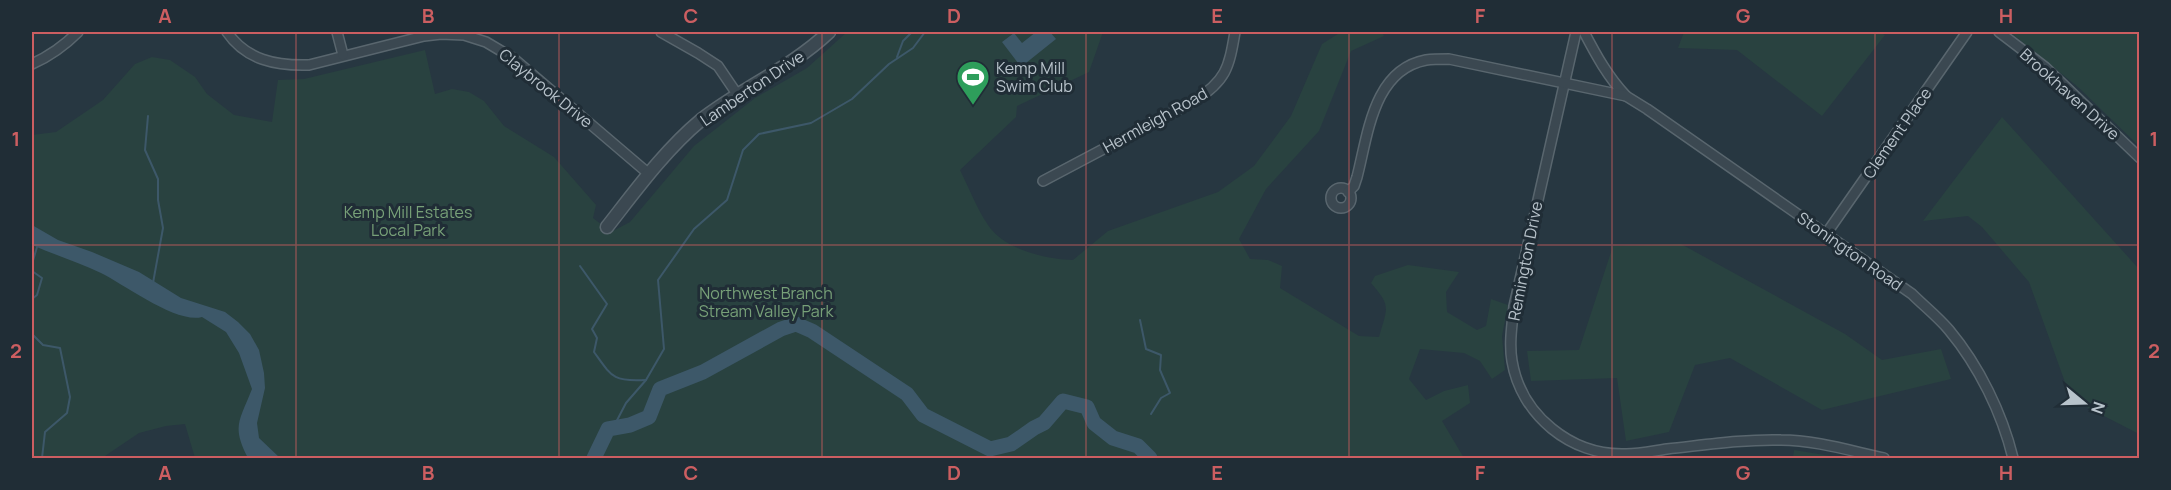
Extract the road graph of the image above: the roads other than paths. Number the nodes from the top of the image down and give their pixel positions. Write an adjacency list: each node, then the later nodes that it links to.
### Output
1 (78, 32): 12 (street)
2 (227, 32): 11 (street, Claybrook Drive)
3 (338, 32): 11 (street)
4 (661, 32): 14 (street)
5 (829, 32): 14 (street, Lamberton Drive)
6 (1235, 32): 18 (street, Hermleigh Road)
7 (1576, 32): 13 (street, Remington Drive)
8 (1584, 32): 15 (street, Stonington Road)
9 (1967, 32): 21 (street, Clement Place)
10 (1999, 32): 16 (street, Brookhaven Drive)
11 (343, 55): 17 (street, Claybrook Drive)
12 (32, 64)
13 (1564, 82): 15 (street, Stonington Road); 19 (street, Stonington Road); 22 (street, Remington Drive)
14 (737, 94): 17 (street, Lamberton Drive)
15 (1626, 96): 21 (street, Stonington Road)
16 (2139, 158)
17 (649, 174): 20 (street, Lamberton Drive)
18 (1042, 181)
19 (1348, 192)
20 (607, 227)
21 (1826, 234): 23 (street, Stonington Road)
22 (1884, 459)
23 (2013, 459)

